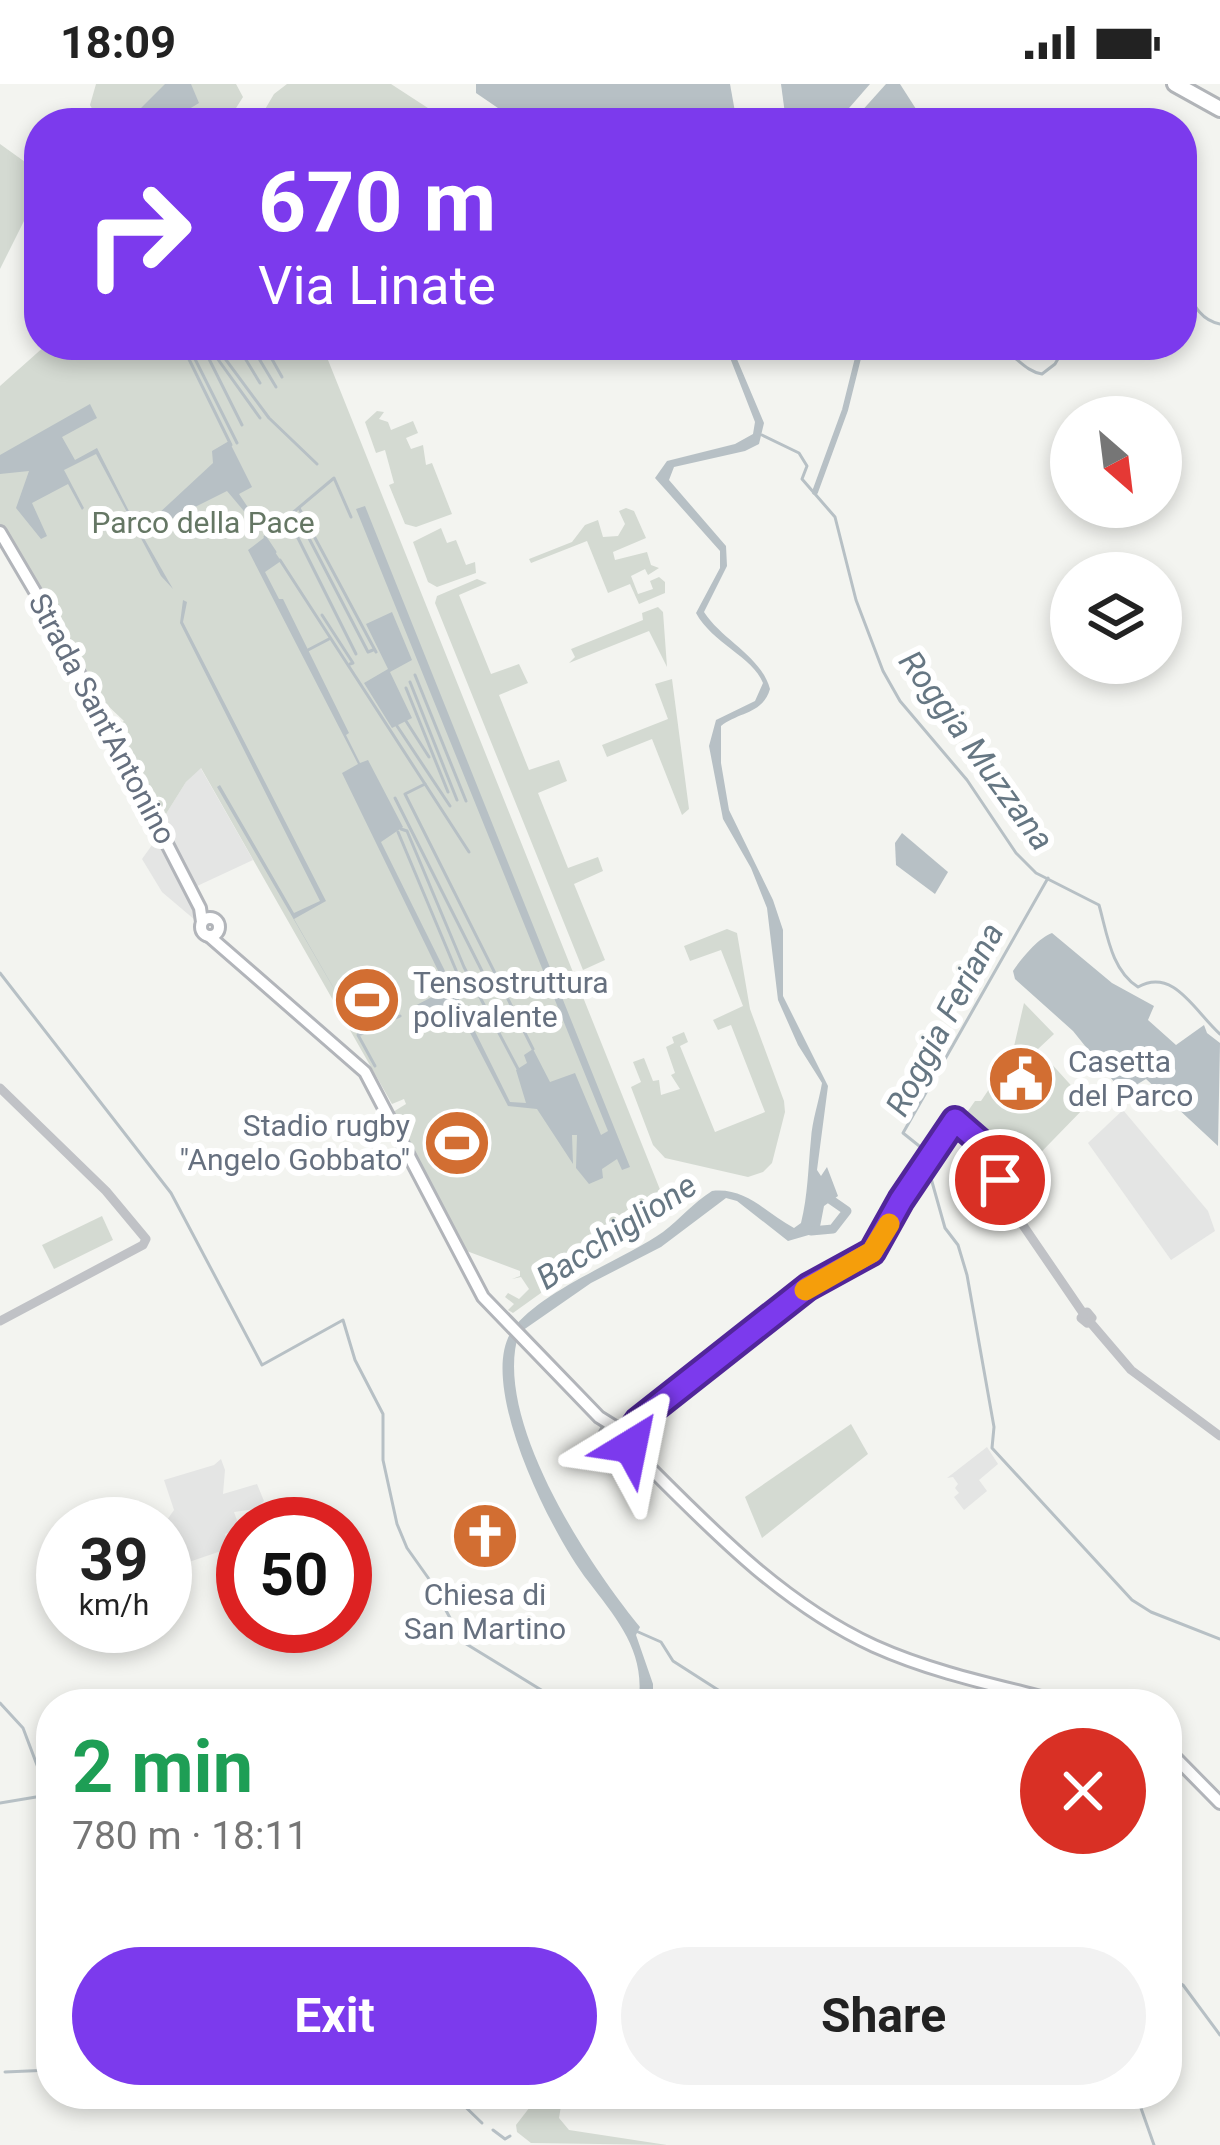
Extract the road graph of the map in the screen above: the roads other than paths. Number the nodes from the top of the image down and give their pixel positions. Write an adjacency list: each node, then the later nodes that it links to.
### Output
1 (1175, 84): 2 (main road)
2 (1220, 109)
3 (0, 532): 6 (main road, Strada Sant'Antonino)
4 (0, 1088): 5 (street)
5 (0, 1321)
6 (619, 1436): 7 (street); 8 (main road)
7 (1220, 1436)
8 (1013, 1689)
9 (1182, 1764): 10 (main road)
10 (1220, 1803)

